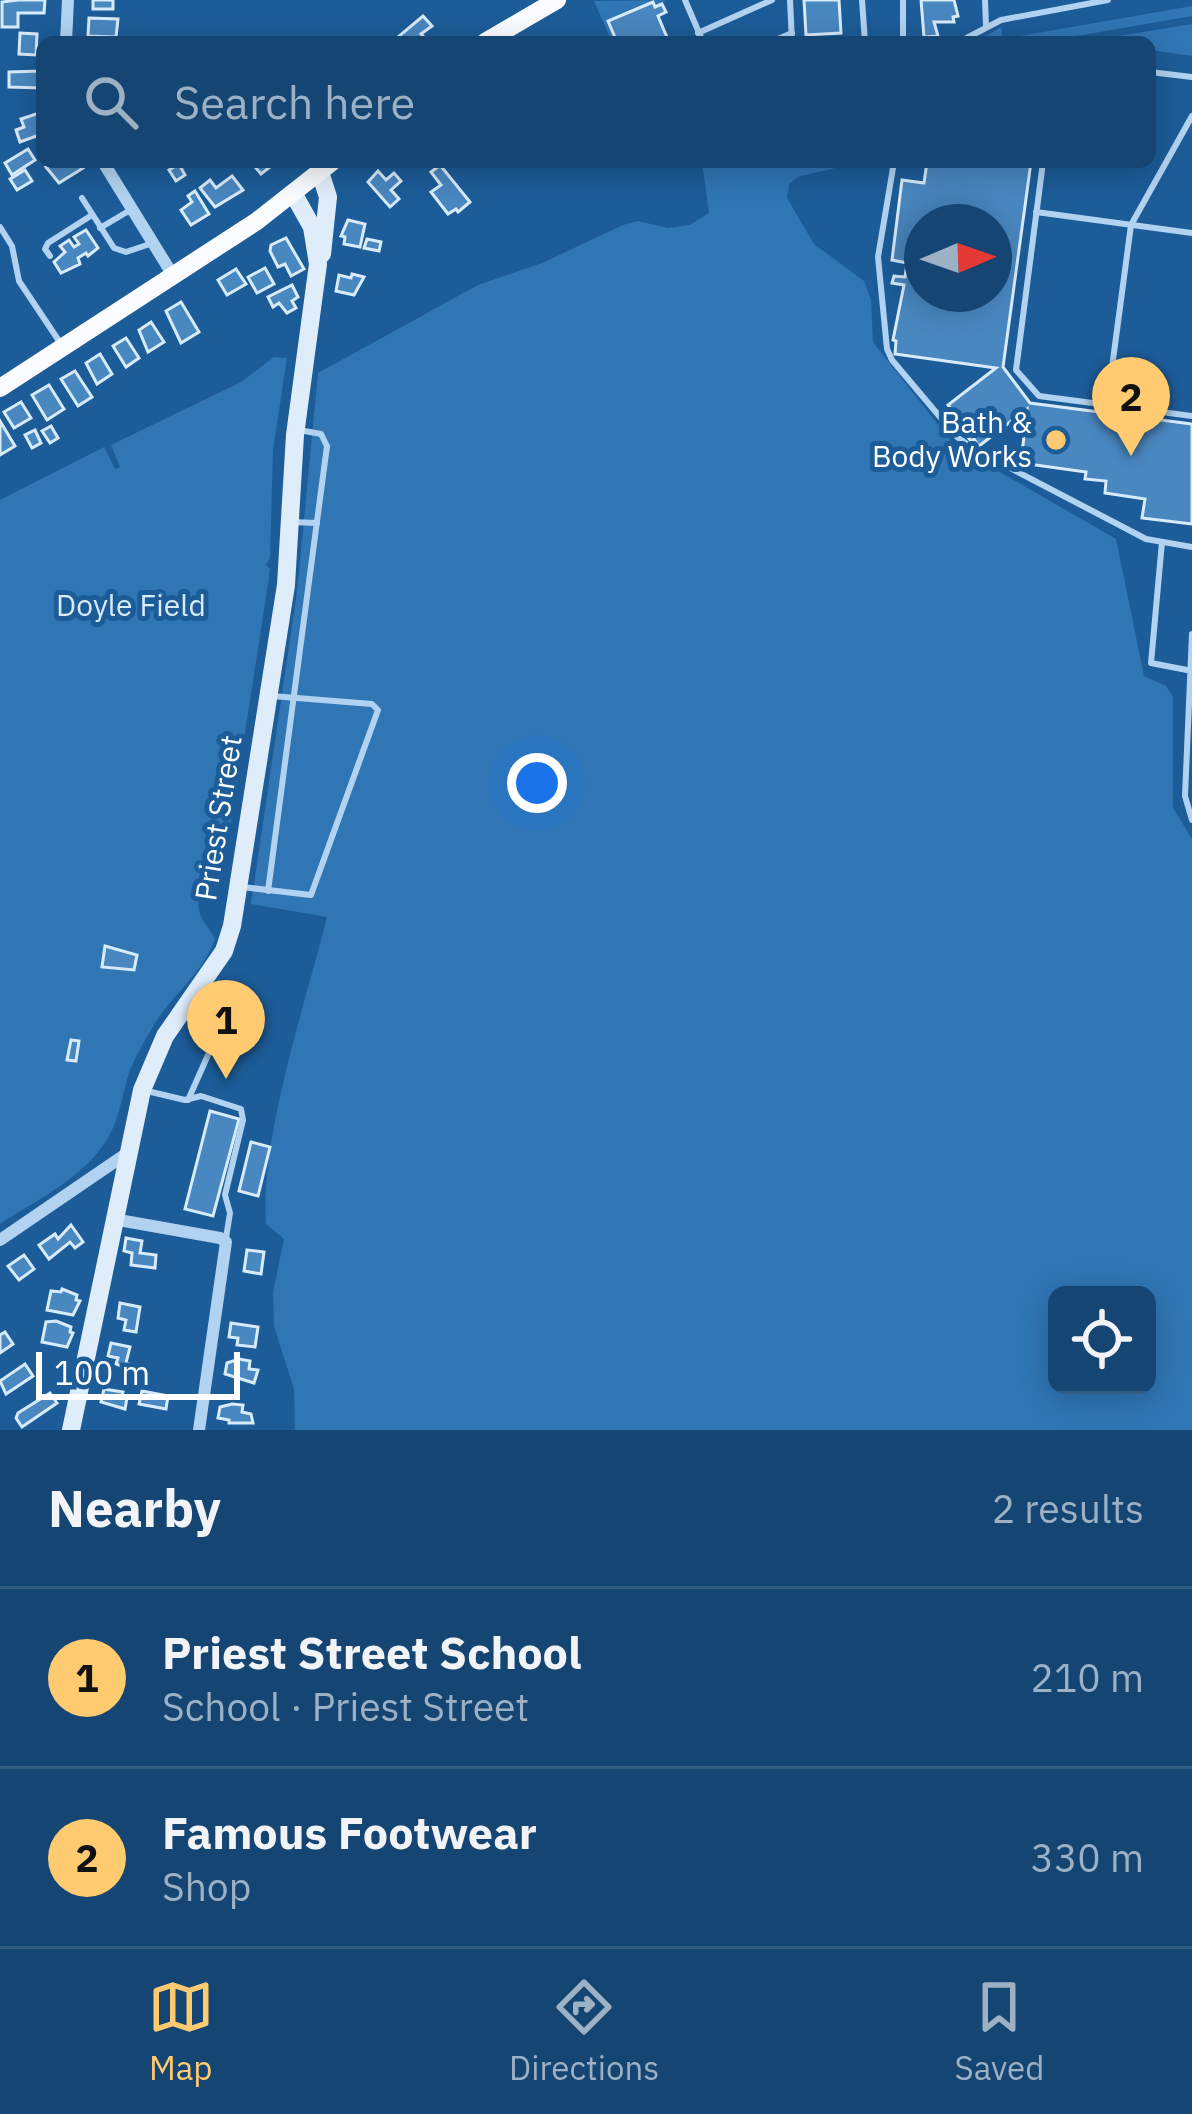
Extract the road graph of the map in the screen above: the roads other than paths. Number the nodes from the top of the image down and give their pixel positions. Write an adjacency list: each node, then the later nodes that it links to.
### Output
1 (68, 0): 13 (street)
2 (557, 0): 14 (main road)
3 (685, 0): 12 (lane)
4 (772, 0): 12 (lane)
5 (790, 0): 16 (lane)
6 (862, 0): 17 (lane)
7 (903, 0): 18 (lane)
8 (986, 0): 11 (lane)
9 (1108, 0): 10 (lane)
10 (1075, 3): 11 (lane)
11 (986, 26): 19 (lane)
12 (698, 33): 15 (lane)
13 (66, 36)
14 (495, 36)
15 (700, 36)
16 (792, 36)
17 (865, 36)
18 (903, 36)
19 (969, 36)
20 (1156, 73): 21 (lane)
21 (1192, 77)
22 (1192, 116): 33 (lane)
23 (107, 168): 30 (street)
24 (325, 168): 28 (main road)
25 (326, 168): 39 (main road)
26 (893, 168): 48 (lane)
27 (1042, 168): 31 (lane)
28 (293, 193): 39 (main road, Priest Street); 40 (main road)
29 (82, 198): 32 (lane)
30 (132, 209): 35 (lane); 37 (street)
31 (1036, 212): 33 (lane); 43 (lane)
32 (92, 215): 35 (lane); 38 (lane)
33 (1131, 225): 36 (lane); 43 (lane)
34 (0, 226): 41 (lane)
35 (100, 227): 37 (lane)
36 (1192, 233)
37 (153, 242): 40 (street)
38 (50, 256)
39 (318, 265): 45 (main road, Priest Street)
40 (174, 277): 41 (main road)
41 (64, 348): 42 (main road)
42 (0, 388)
43 (1107, 405): 44 (lane)
44 (1192, 416)
45 (296, 430): 46 (main road, Priest Street); 47 (lane)
46 (290, 522): 47 (lane); 52 (main road, Priest Street)
47 (317, 523): 53 (lane)
48 (1162, 542): 49 (lane); 51 (lane)
49 (1192, 547)
50 (1192, 634): 51 (lane)
51 (1188, 670): 54 (lane)
52 (268, 696): 53 (lane); 55 (main road, Priest Street)
53 (294, 698): 56 (lane); 56 (lane)
54 (1192, 820)
55 (238, 887): 56 (lane); 58 (main road, Priest Street)
56 (268, 891)
57 (217, 1035): 59 (lane)
58 (142, 1090): 59 (lane); 60 (main road, Priest Street)
59 (188, 1100): 63 (lane)
60 (126, 1154): 61 (main road, Priest Street); 62 (street)
61 (113, 1219): 63 (street); 64 (main road, Priest Street)
62 (0, 1240)
63 (226, 1242): 65 (street)
64 (71, 1430)
65 (199, 1430)

